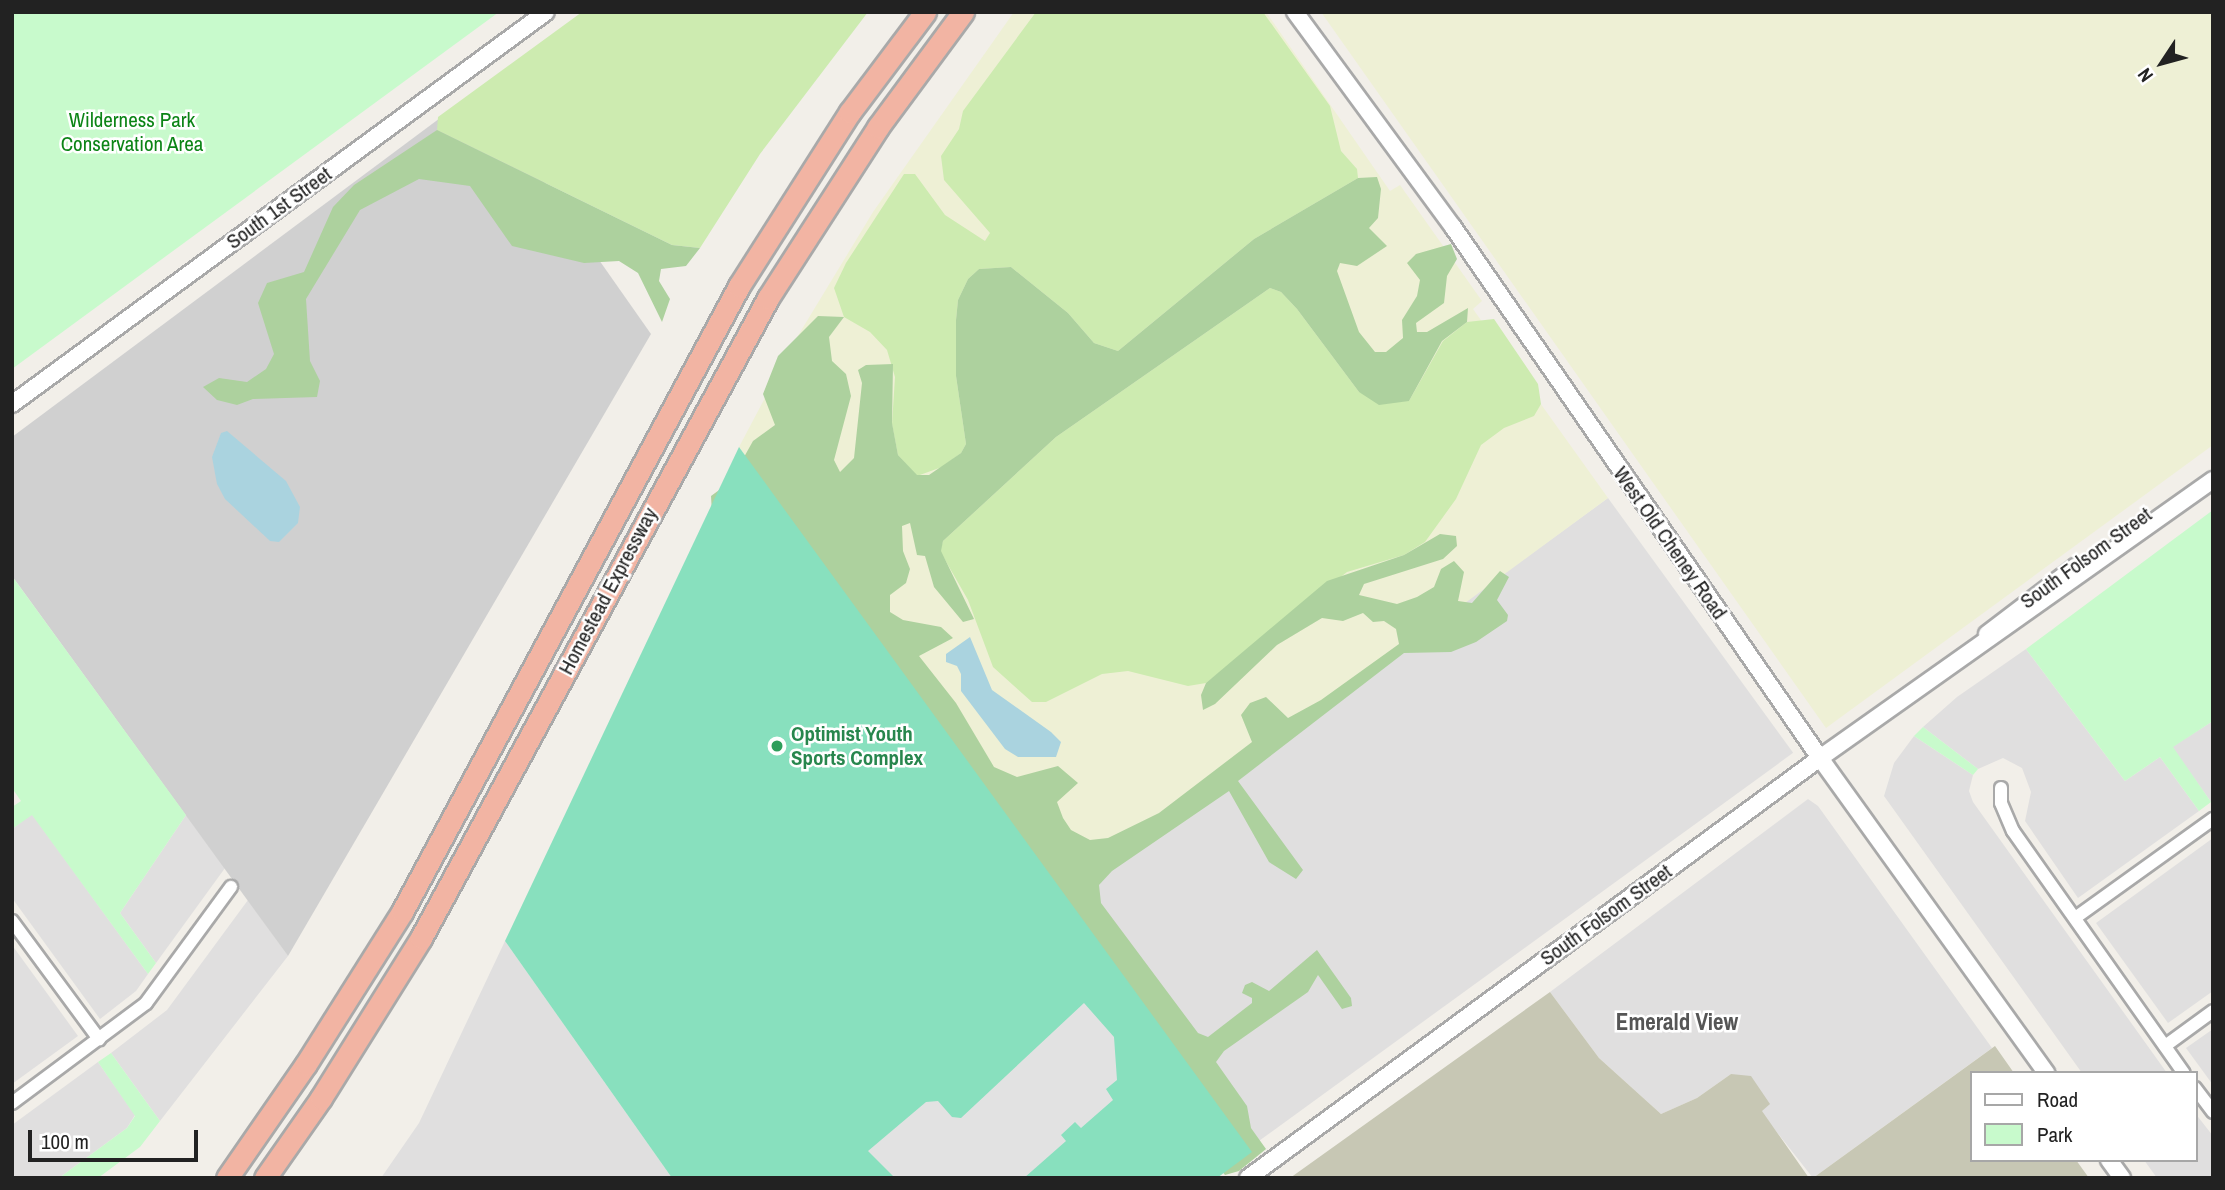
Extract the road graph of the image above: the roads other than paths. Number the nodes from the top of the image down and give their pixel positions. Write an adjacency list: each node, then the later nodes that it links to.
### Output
1 (546, 12): 5 (street, South 1st Street)
2 (925, 12): 24 (highway, Homestead Expressway)
3 (963, 12): 25 (highway, Homestead Expressway)
4 (1295, 12): 9 (street, West Old Cheney Road)
5 (12, 404)
6 (2213, 467): 8 (street, South Folsom Street)
7 (2213, 480): 8 (street, South Folsom Street)
8 (1964, 655): 9 (street, South Folsom Street)
9 (1820, 758): 18 (street, West Old Cheney Road); 26 (street, South Folsom Street)
10 (2001, 788): 13 (street)
11 (2213, 819): 13 (street)
12 (231, 887): 16 (street)
13 (2075, 918): 17 (street)
14 (12, 921): 16 (street)
15 (2213, 1011): 17 (street)
16 (99, 1039): 21 (street)
17 (2165, 1046): 19 (street)
18 (2045, 1071)
19 (2183, 1071)
20 (2197, 1091): 22 (street)
21 (12, 1103)
22 (2213, 1112)
23 (2110, 1162): 27 (street)
24 (227, 1178)
25 (265, 1178)
26 (1248, 1178)
27 (2122, 1178)

